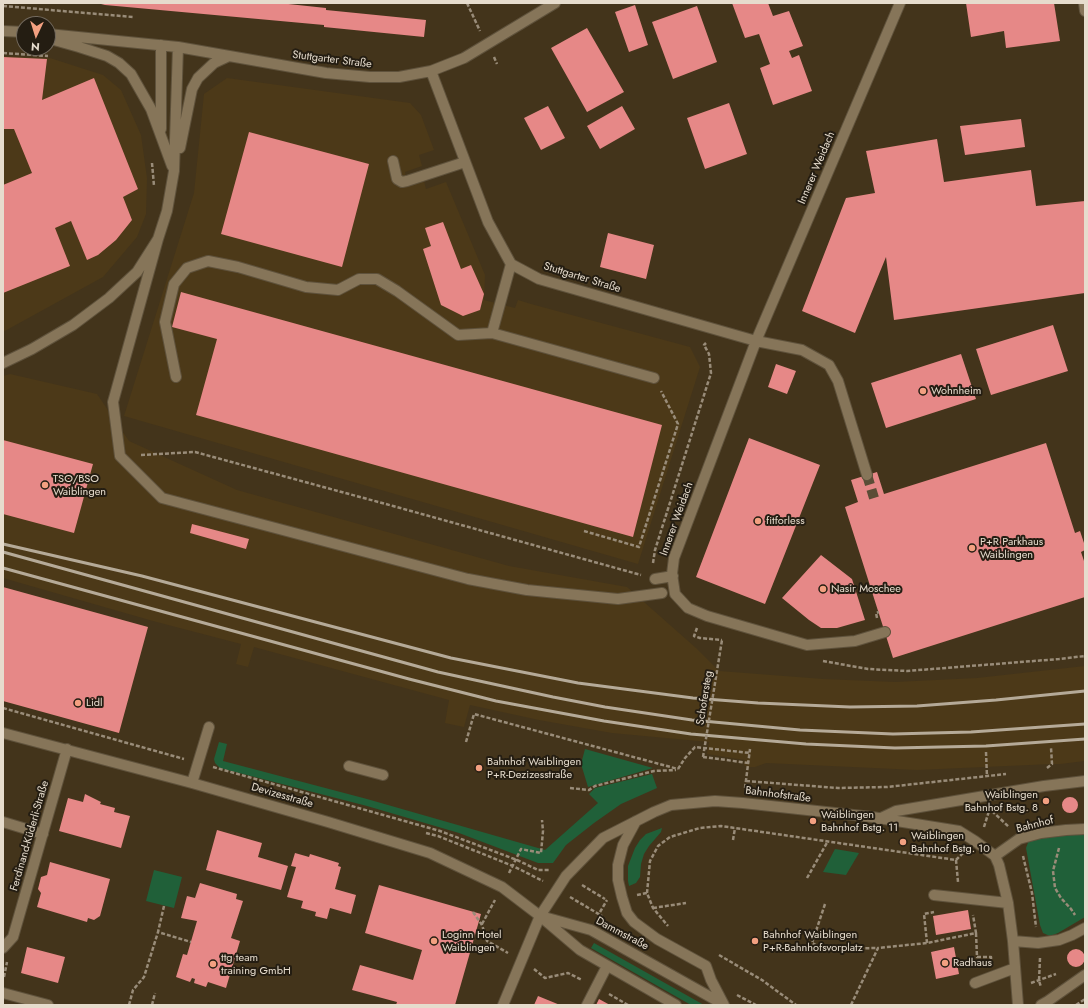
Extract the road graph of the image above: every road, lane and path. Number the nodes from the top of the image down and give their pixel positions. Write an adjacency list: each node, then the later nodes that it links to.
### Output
1 (467, 3): 8 (path)
2 (555, 3): 16 (street, Stuttgarter Straße)
3 (900, 3): 26 (street, Innerer Weidach)
4 (1084, 3): 6 (street)
5 (3, 6): 7 (path)
6 (1085, 11)
7 (133, 17)
8 (477, 24)
9 (3, 31): 10 (street)
10 (16, 32)
11 (56, 35): 13 (street, Stuttgarter Straße)
12 (56, 40): 17 (street)
13 (161, 45): 14 (street, Stuttgarter Straße); 17 (street)
14 (178, 47): 15 (street, Stuttgarter Straße); 21 (street)
15 (229, 56): 16 (street, Stuttgarter Straße); 21 (street)
16 (431, 71): 20 (street)
17 (162, 136): 21 (street)
18 (152, 158): 22 (path)
19 (393, 161): 20 (street)
20 (466, 162): 24 (street)
21 (174, 171): 23 (street)
22 (154, 192)
23 (158, 240): 28 (street); 31 (street)
24 (511, 264): 25 (street); 26 (street, Stuttgarter Straße)
25 (492, 333): 29 (street); 30 (street)
26 (756, 341): 32 (street); 34 (street, Innerer Weidach)
27 (704, 345): 35 (path)
28 (3, 363)
29 (176, 377)
30 (654, 378): 33 (path)
31 (120, 456): 35 (path); 36 (street)
32 (867, 475)
33 (584, 532)
34 (673, 576): 35 (street); 38 (street, Innerer Weidach)
35 (655, 579)
36 (662, 593)
37 (698, 624): 51 (path, Schofersteg, bridge)
38 (885, 632)
39 (1085, 656): 40 (path)
40 (1059, 659)
41 (3, 708): 50 (path)
42 (209, 727): 50 (street)
43 (3, 733): 46 (street, Devizesstraße)
44 (466, 742): 54 (path)
45 (1052, 748): 52 (path)
46 (67, 749): 57 (street, Devizesstraße); 67 (street, Ferdinand-Küderli-Straße)
47 (750, 749): 49 (path)
48 (986, 752): 51 (path)
49 (750, 753): 51 (path); 54 (path)
50 (198, 763): 57 (street); 75 (path)
51 (749, 763)
52 (1052, 764)
53 (349, 766): 55 (street)
54 (678, 769): 58 (path)
55 (383, 775)
56 (1085, 781): 59 (street)
57 (192, 783): 92 (street, Devizesstraße)
58 (570, 788)
59 (879, 819): 61 (street, Bahnhofstraße); 73 (street, Bahnhofstraße)
60 (542, 820): 71 (path)
61 (636, 821): 92 (street, Bahnhofstraße); 120 (street)
62 (3, 822): 67 (street)
63 (735, 828): 69 (path); 70 (path); 78 (path)
64 (983, 828): 68 (path)
65 (1085, 829): 66 (street, Bahnhof)
66 (1066, 830): 68 (street, Bahnhof); 95 (path)
67 (43, 834): 102 (street, Ferdinand-Küderli-Straße)
68 (1019, 839): 73 (street, Bahnhof); 100 (path)
69 (732, 840)
70 (828, 841): 74 (path); 76 (path)
71 (521, 849)
72 (965, 851): 74 (path)
73 (995, 856): 85 (street)
74 (956, 860): 81 (path)
75 (551, 870)
76 (807, 878)
77 (582, 885): 83 (path)
78 (646, 893): 80 (path); 88 (path)
79 (934, 895): 81 (street)
80 (632, 896)
81 (960, 898): 85 (street); 97 (path)
82 (611, 899): 83 (path)
83 (607, 900): 91 (path)
84 (686, 903): 88 (path)
85 (1008, 903): 98 (street)
86 (825, 904): 103 (path)
87 (164, 906): 96 (path)
88 (653, 908): 94 (path)
89 (938, 911): 101 (path)
90 (473, 912): 93 (path)
91 (600, 912)
92 (540, 916): 106 (street); 117 (street, Bahnhofstraße); 120 (street, Dammstraße)
93 (480, 921)
94 (670, 928)
95 (1084, 928): 100 (street)
96 (158, 932): 99 (path); 115 (path)
97 (976, 933): 101 (path); 105 (path)
98 (1012, 941): 100 (street); 107 (street)
99 (191, 942)
100 (1038, 942): 110 (path)
101 (927, 943): 103 (path)
102 (3, 948)
103 (878, 948): 122 (path)
104 (716, 954): 121 (path)
105 (991, 957)
106 (607, 966): 118 (street); 119 (street)
107 (1015, 968): 109 (street); 123 (street)
108 (1085, 975): 124 (street)
109 (975, 983)
110 (1043, 992)
111 (3, 993): 114 (street)
112 (155, 993): 116 (path)
113 (1085, 999): 125 (path)
114 (48, 1005)
115 (129, 1005)
116 (152, 1005)
117 (503, 1005)
118 (587, 1005)
119 (676, 1005)
120 (724, 1005)
121 (796, 1005)
122 (851, 1005)
123 (1018, 1005)
124 (1041, 1005)
125 (1076, 1005)

